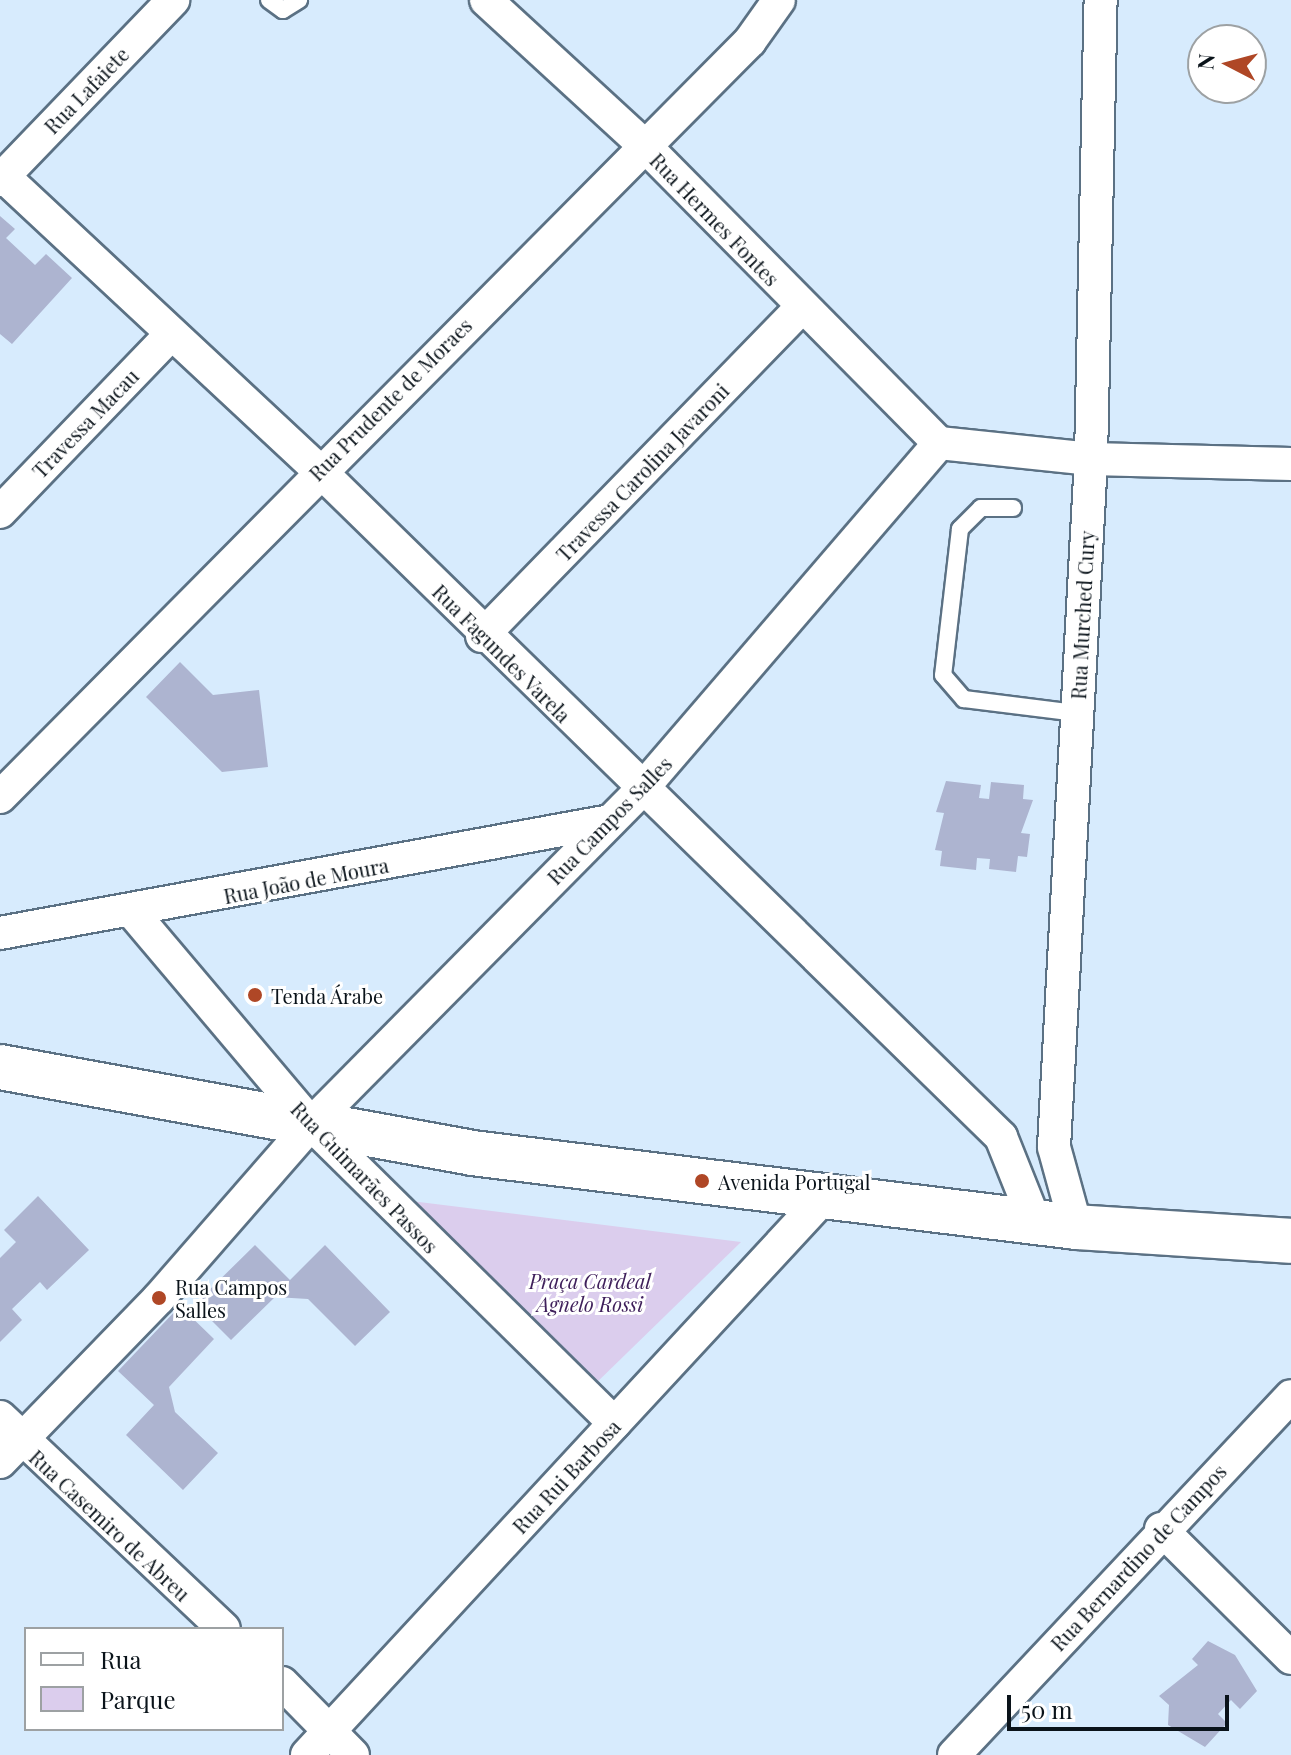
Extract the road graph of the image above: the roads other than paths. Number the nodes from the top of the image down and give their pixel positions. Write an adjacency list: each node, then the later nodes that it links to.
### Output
1 (173, 0): 8 (street, Rua Lafaiete)
2 (269, 0): 3 (lane)
3 (299, 0)
4 (486, 0): 7 (street, Rua Hermes Fontes)
5 (779, 0): 7 (street, Rua Prudente de Moraes)
6 (1101, 0): 12 (street, Rua Murched Cury)
7 (645, 146): 9 (street, Rua Hermes Fontes); 14 (street, Rua Prudente de Moraes)
8 (1, 176): 10 (street, Rua Fagundes Varela)
9 (801, 308): 11 (street, Rua Hermes Fontes); 17 (street, Travessa Carolina Javaroni)
10 (171, 334): 14 (street, Rua Fagundes Varela); 16 (street, Travessa Macau)
11 (939, 443): 12 (street); 19 (street, Rua Campos Salles)
12 (1091, 459): 13 (street); 18 (street, Rua Murched Cury)
13 (1291, 464)
14 (319, 470): 17 (street, Rua Fagundes Varela); 20 (street, Rua Prudente de Moraes)
15 (1013, 508): 18 (lane)
16 (0, 512)
17 (482, 636): 19 (street, Rua Fagundes Varela)
18 (1077, 713): 27 (street, Rua Murched Cury)
19 (641, 790): 21 (street, Rua Campos Salles); 26 (street, Rua Fagundes Varela)
20 (0, 797)
21 (610, 821): 22 (street, Rua João de Moura); 25 (street, Rua Campos Salles)
22 (133, 913): 23 (street, Rua João de Moura); 25 (street, Rua Guimarães Passos)
23 (0, 933)
24 (0, 1068): 25 (main road)
25 (311, 1124): 28 (main road); 33 (street, Rua Guimarães Passos); 34 (street, Rua Campos Salles)
26 (1001, 1137): 27 (street); 29 (street, Rua Fagundes Varela)
27 (1054, 1147): 29 (street, Rua Murched Cury)
28 (825, 1196): 29 (main road); 33 (street, Rua Rui Barbosa)
29 (1055, 1225): 30 (main road)
30 (1291, 1241)
31 (1291, 1396): 35 (street, Rua Bernardino de Campos)
32 (0, 1417): 34 (street, Rua Casemiro de Abreu)
33 (614, 1423): 39 (street, Rua Rui Barbosa)
34 (10, 1452): 36 (street, Rua Casemiro de Abreu)
35 (1161, 1529): 37 (street); 40 (street, Rua Bernardino de Campos)
36 (222, 1627)
37 (1291, 1658)
38 (284, 1685): 39 (street)
39 (331, 1731): 41 (street, Rua Rui Barbosa); 42 (street)
40 (959, 1753)
41 (307, 1755)
42 (353, 1755)

